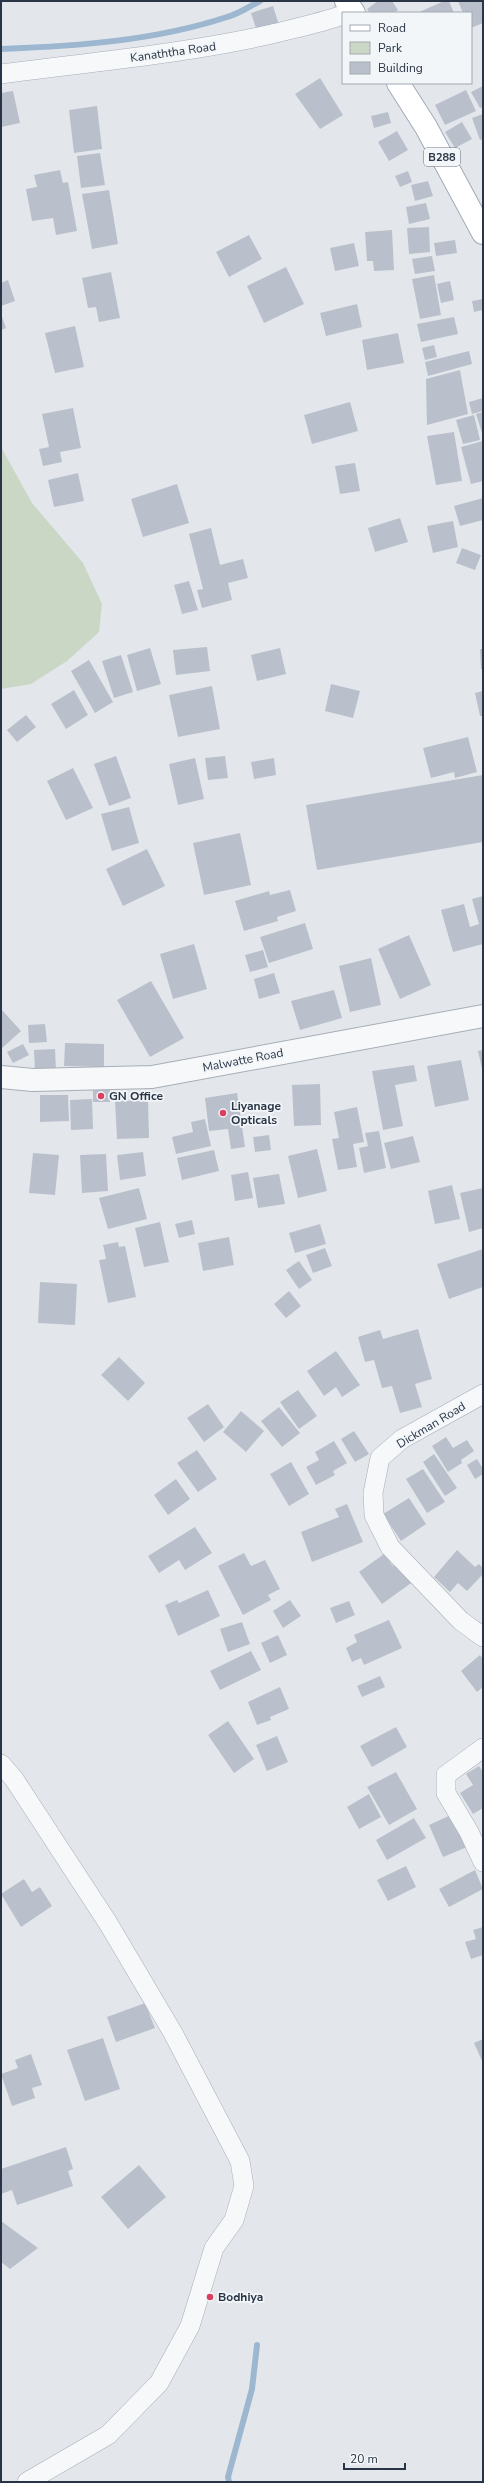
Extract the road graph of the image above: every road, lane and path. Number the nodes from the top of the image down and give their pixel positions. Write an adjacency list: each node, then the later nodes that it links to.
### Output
1 (342, 14): 2 (street, Kanaththa Road)
2 (1, 74)
3 (399, 84): 4 (main road, B288)
4 (483, 233)
5 (483, 1016): 6 (street, Malwatte Road)
6 (1, 1077)
7 (483, 1394): 8 (street, Dickman Road)
8 (483, 1637)
9 (483, 1748): 11 (street)
10 (1, 1764): 12 (street)
11 (483, 1862)
12 (27, 2482)

